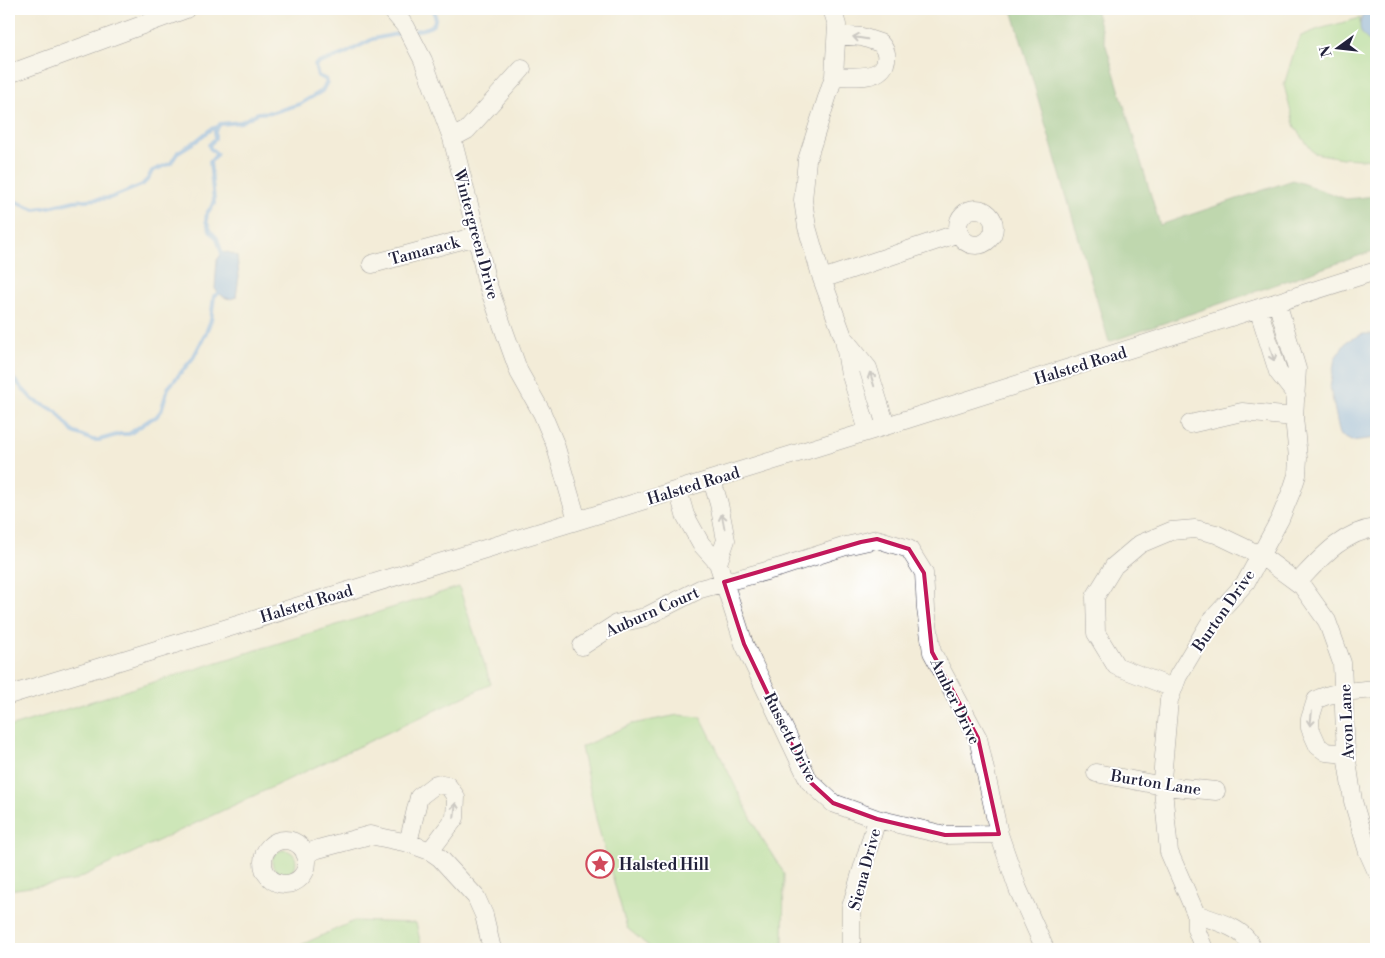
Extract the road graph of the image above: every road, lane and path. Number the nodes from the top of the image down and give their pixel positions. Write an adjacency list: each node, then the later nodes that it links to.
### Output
1 (186, 9): 6 (street)
2 (391, 9): 8 (street, Wintergreen Drive)
3 (832, 9): 4 (street)
4 (837, 34): 7 (street); 7 (street, one-way to 4)
5 (522, 69): 8 (street)
6 (9, 74)
7 (834, 76): 13 (street)
8 (452, 138): 10 (street, Wintergreen Drive)
9 (959, 233): 13 (street)
10 (477, 236): 11 (street, Tamarack); 24 (street, Wintergreen Drive)
11 (372, 264)
12 (1376, 271): 14 (street, Halsted Road)
13 (822, 279): 16 (street)
14 (1277, 302): 15 (street, Halsted Road); 17 (street, Burton Drive)
15 (1258, 308): 17 (street, one-way to 17); 20 (street, Halsted Road)
16 (844, 339): 20 (street, one-way to 16); 21 (street)
17 (1296, 395): 18 (street, Burton Drive)
18 (1294, 417): 19 (street); 26 (street, Burton Drive)
19 (1190, 424)
20 (886, 426): 21 (street, Halsted Road)
21 (868, 431): 22 (street, Halsted Road)
22 (712, 480): 23 (street, Halsted Road); 27 (street, one-way to 22)
23 (678, 490): 24 (street, Halsted Road); 27 (street, Russett Drive)
24 (577, 520): 34 (street, Halsted Road)
25 (1376, 528): 29 (street)
26 (1260, 555): 29 (street, Avon Lane); 31 (street, Burton Drive); 31 (street, Avon Lane)
27 (718, 563): 28 (street, Russett Drive)
28 (724, 582): 30 (street, Auburn Court); 39 (street, Russett Drive); 40 (street, Amber Drive)
29 (1298, 582): 33 (street, Avon Lane)
30 (582, 646)
31 (1173, 688): 37 (street, Burton Drive)
32 (1376, 688): 33 (street)
33 (1344, 693): 35 (street, Avon Lane); 35 (street, one-way to 35)
34 (9, 695)
35 (1346, 754): 44 (street, Avon Lane)
36 (1096, 773): 37 (street, Burton Lane)
37 (1163, 786): 38 (street, Burton Lane); 45 (street, Burton Drive)
38 (1216, 791)
39 (877, 819): 40 (street, Russett Drive); 47 (street, Siena Drive)
40 (999, 834): 48 (street, Amber Drive)
41 (408, 843): 42 (street); 42 (street, one-way to 41); 43 (street)
42 (430, 851): 46 (street)
43 (305, 854)
44 (1376, 870)
45 (1196, 914): 49 (street, Burton Drive); 50 (street)
46 (492, 949)
47 (851, 949)
48 (1045, 949)
49 (1204, 949)
50 (1252, 949)

